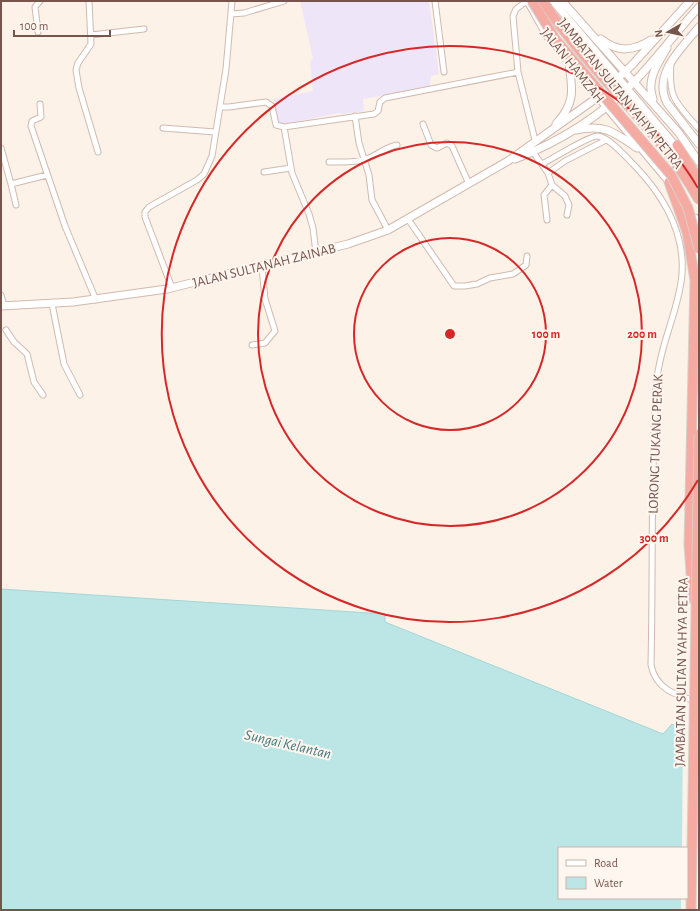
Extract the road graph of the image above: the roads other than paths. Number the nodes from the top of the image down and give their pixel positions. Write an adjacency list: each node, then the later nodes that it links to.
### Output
1 (40, 1): 17 (street)
2 (89, 1): 18 (street)
3 (232, 1): 13 (street)
4 (284, 1): 13 (street)
5 (434, 1): 25 (street)
6 (528, 1): 22 (main road, JALAN HAMZAH); 26 (street)
7 (532, 1): 76 (highway, JAMBATAN SULTAN YAHYA PETRA, bridge)
8 (542, 1): 69 (highway, JAMBATAN SULTAN YAHYA PETRA, bridge)
9 (553, 1): 21 (main road, JALAN HAMZAH)
10 (562, 1): 14 (main road)
11 (690, 1): 20 (main road)
12 (699, 7): 19 (main road)
13 (231, 14): 34 (street)
14 (586, 26): 20 (main road); 24 (main road)
15 (699, 27): 23 (main road)
16 (144, 29): 18 (street)
17 (38, 32)
18 (91, 35): 51 (street)
19 (673, 36): 29 (main road); 36 (main road)
20 (658, 37): 24 (main road)
21 (588, 41): 22 (main road); 28 (main road, JALAN HAMZAH)
22 (569, 62): 32 (main road, JALAN HAMZAH); 42 (main road)
23 (671, 62): 27 (main road); 30 (street)
24 (626, 71): 28 (main road); 29 (main road)
25 (444, 72)
26 (518, 72): 37 (street); 45 (street)
27 (663, 77): 30 (street); 47 (main road)
28 (619, 78): 31 (main road, JALAN HAMZAH); 32 (main road)
29 (635, 81): 31 (main road); 36 (main road)
30 (669, 83): 41 (street)
31 (628, 88): 35 (main road); 49 (main road, JALAN HAMZAH)
32 (598, 97): 35 (main road, JALAN HAMZAH); 42 (main road)
33 (40, 104): 62 (street)
34 (220, 107): 39 (street); 44 (street)
35 (606, 107): 43 (main road); 53 (main road, JALAN HAMZAH)
36 (656, 107): 57 (main road)
37 (355, 116): 39 (street); 54 (street)
38 (423, 124): 66 (street)
39 (284, 127): 59 (street)
40 (163, 128): 44 (street)
41 (699, 129)
42 (551, 130): 45 (main road)
43 (572, 131): 52 (main road); 53 (main road)
44 (215, 132): 80 (street)
45 (536, 140): 55 (main road)
46 (606, 140): 58 (street); 61 (street); 91 (street, LORONG TUKANG PERAK)
47 (699, 144)
48 (397, 145): 54 (street)
49 (677, 145): 63 (highway); 68 (main road, JALAN HAMZAH)
50 (1, 148): 65 (street)
51 (98, 152)
52 (533, 152): 55 (main road); 58 (street)
53 (646, 154): 64 (main road, JALAN HAMZAH)
54 (364, 160): 56 (street); 74 (street)
55 (508, 161): 66 (main road, JALAN SULTANAH ZAINAB)
56 (329, 162)
57 (699, 162)
58 (542, 164): 61 (street)
59 (291, 168): 60 (street); 77 (street)
60 (264, 172)
61 (548, 173): 67 (street)
62 (47, 175): 65 (street); 82 (street)
63 (697, 176)
64 (669, 182): 75 (main road, JALAN HAMZAH); 90 (highway, bridge)
65 (11, 184): 70 (street)
66 (469, 184): 72 (main road, JALAN SULTANAH ZAINAB)
67 (552, 185): 71 (street); 73 (street)
68 (699, 195)
69 (699, 200)
70 (16, 205)
71 (567, 215)
72 (408, 220): 74 (main road, JALAN SULTANAH ZAINAB); 78 (street)
73 (546, 220)
74 (388, 230): 77 (main road, JALAN SULTANAH ZAINAB)
75 (699, 231)
76 (699, 249)
77 (316, 253): 79 (main road, JALAN SULTANAH ZAINAB)
78 (527, 256)
79 (262, 267): 80 (main road, JALAN SULTANAH ZAINAB); 86 (street)
80 (172, 288): 82 (main road, JALAN SULTANAH ZAINAB)
81 (1, 295): 84 (street)
82 (96, 300): 83 (main road, JALAN SULTANAH ZAINAB)
83 (52, 304): 84 (main road, JALAN SULTANAH ZAINAB); 87 (street)
84 (2, 306)
85 (6, 330): 88 (street)
86 (252, 345)
87 (80, 395)
88 (42, 396)
89 (699, 434): 90 (highway, JAMBATAN SULTAN YAHYA PETRA, bridge)
90 (695, 640): 92 (highway, JAMBATAN SULTAN YAHYA PETRA, bridge)
91 (699, 702)
92 (691, 910)

